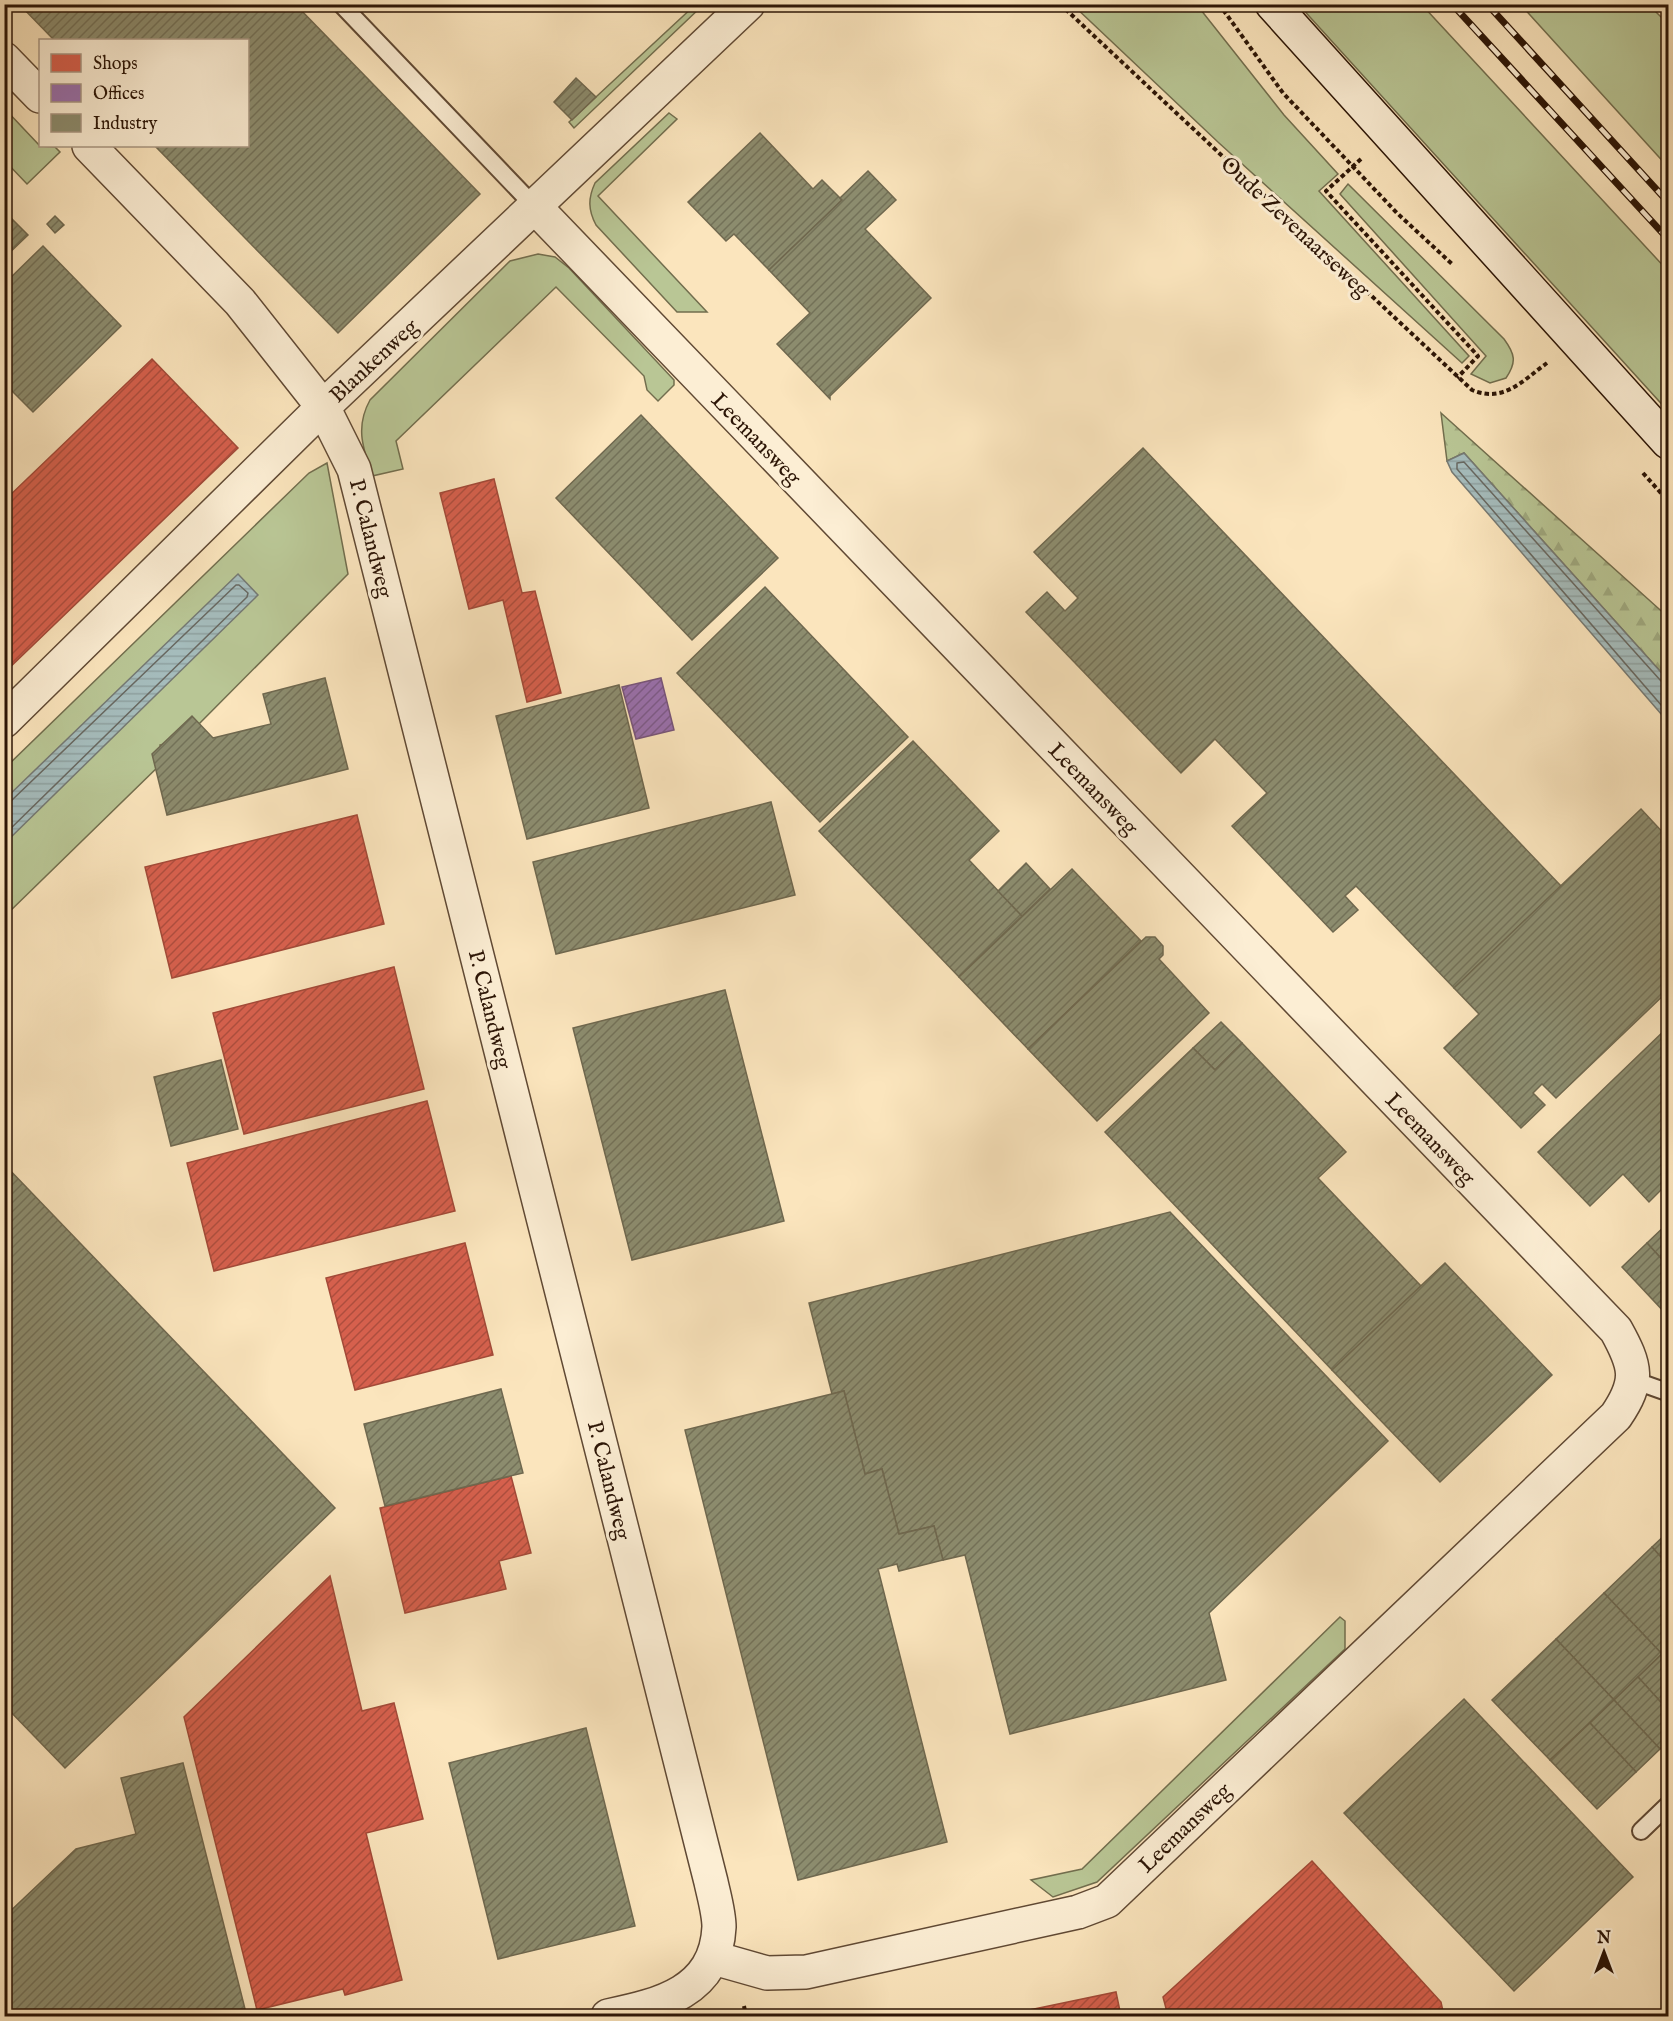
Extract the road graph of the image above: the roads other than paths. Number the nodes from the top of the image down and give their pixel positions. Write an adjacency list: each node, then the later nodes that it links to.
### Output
1 (341, 4): 7 (lane)
2 (748, 4): 7 (street, Blankenweg)
3 (1272, 4): 9 (street)
4 (4, 59): 5 (street)
5 (39, 95)
6 (90, 147): 8 (street, P. Calandweg)
7 (535, 207): 8 (street, Blankenweg); 11 (street, Leemansweg)
8 (323, 406): 10 (street, Blankenweg); 15 (street, P. Calandweg)
9 (1668, 442)
10 (4, 721)
11 (1633, 1380): 12 (lane); 15 (street, Leemansweg)
12 (1667, 1391)
13 (1668, 1805): 14 (lane)
14 (1641, 1831)
15 (714, 1958): 16 (street)
16 (608, 2016)

